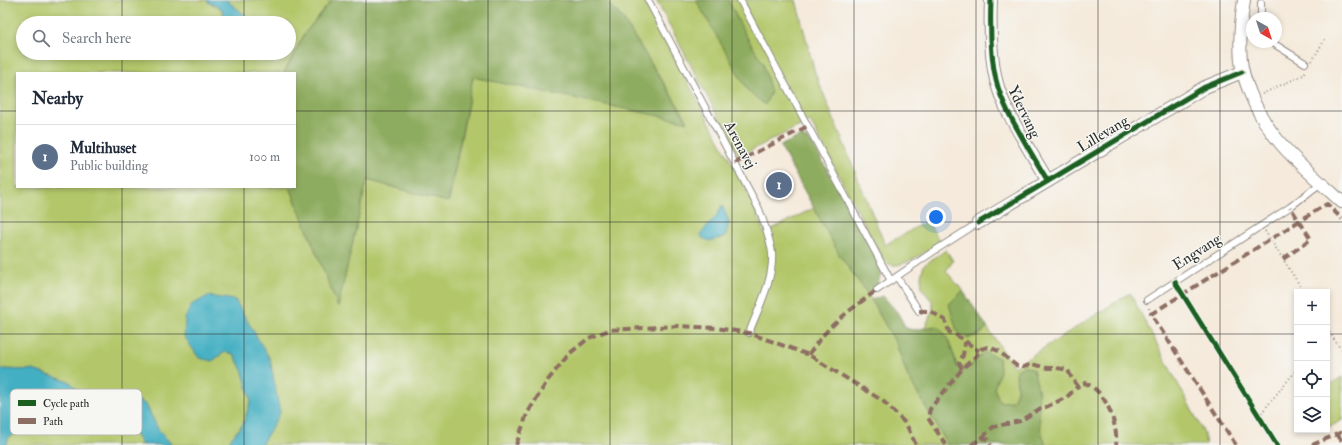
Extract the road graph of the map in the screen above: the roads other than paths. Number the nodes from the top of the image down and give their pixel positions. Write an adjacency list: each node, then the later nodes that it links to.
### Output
1 (648, 0): 19 (lane, Arenavej)
2 (740, 0): 15 (lane)
3 (991, 0): 10 (street, Ydervang)
4 (1244, 0): 9 (street)
5 (1261, 3): 6 (lane)
6 (1260, 12)
7 (1281, 48): 8 (lane)
8 (1305, 63)
9 (1242, 72): 10 (street, Lillevang); 11 (street)
10 (1048, 181): 13 (street, Lillevang)
11 (1321, 183): 12 (street); 17 (lane, Engvang)
12 (1342, 202)
13 (978, 223): 14 (lane, Lillevang)
14 (897, 277): 15 (lane, Lillevang); 18 (lane)
15 (891, 281): 16 (lane, Lillevang)
16 (877, 290)
17 (1147, 300)
18 (919, 311)
19 (749, 333)

